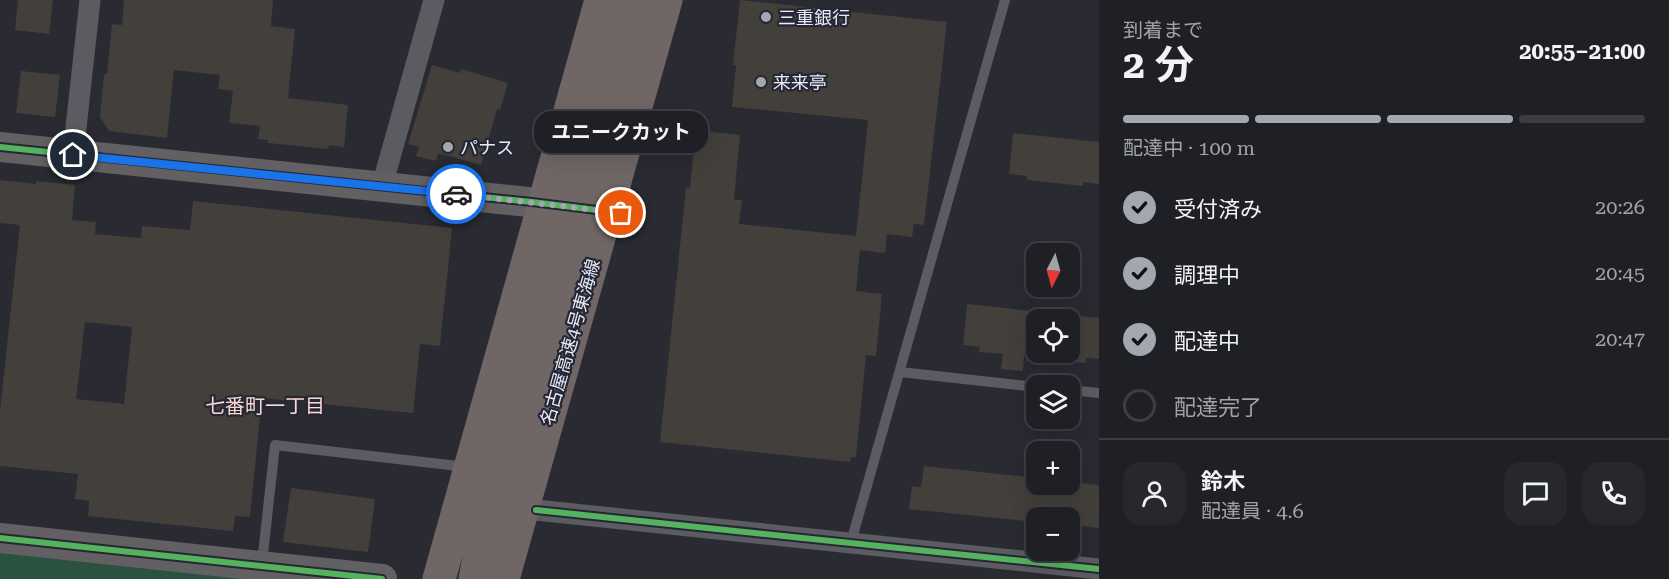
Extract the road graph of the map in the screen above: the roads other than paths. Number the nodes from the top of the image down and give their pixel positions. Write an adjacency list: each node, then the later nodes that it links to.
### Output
1 (90, 0): 8 (street)
2 (434, 0): 9 (street)
3 (601, 0): 22 (highway)
4 (633, 0): 23 (highway)
5 (666, 0): 24 (highway, 名古屋高速4号東海線)
6 (1005, 0): 11 (lane)
7 (0, 147): 8 (street)
8 (73, 155): 9 (street)
9 (382, 186): 10 (street)
10 (621, 213)
11 (900, 372): 12 (lane); 18 (lane)
12 (1026, 386)
13 (1080, 391): 14 (lane)
14 (1099, 393)
15 (458, 466): 19 (lane)
16 (536, 510): 18 (street)
17 (0, 538): 19 (street)
18 (851, 542): 20 (street)
19 (261, 566): 21 (street)
20 (1099, 569)
21 (382, 579)
22 (439, 579)
23 (475, 579)
24 (503, 579)

